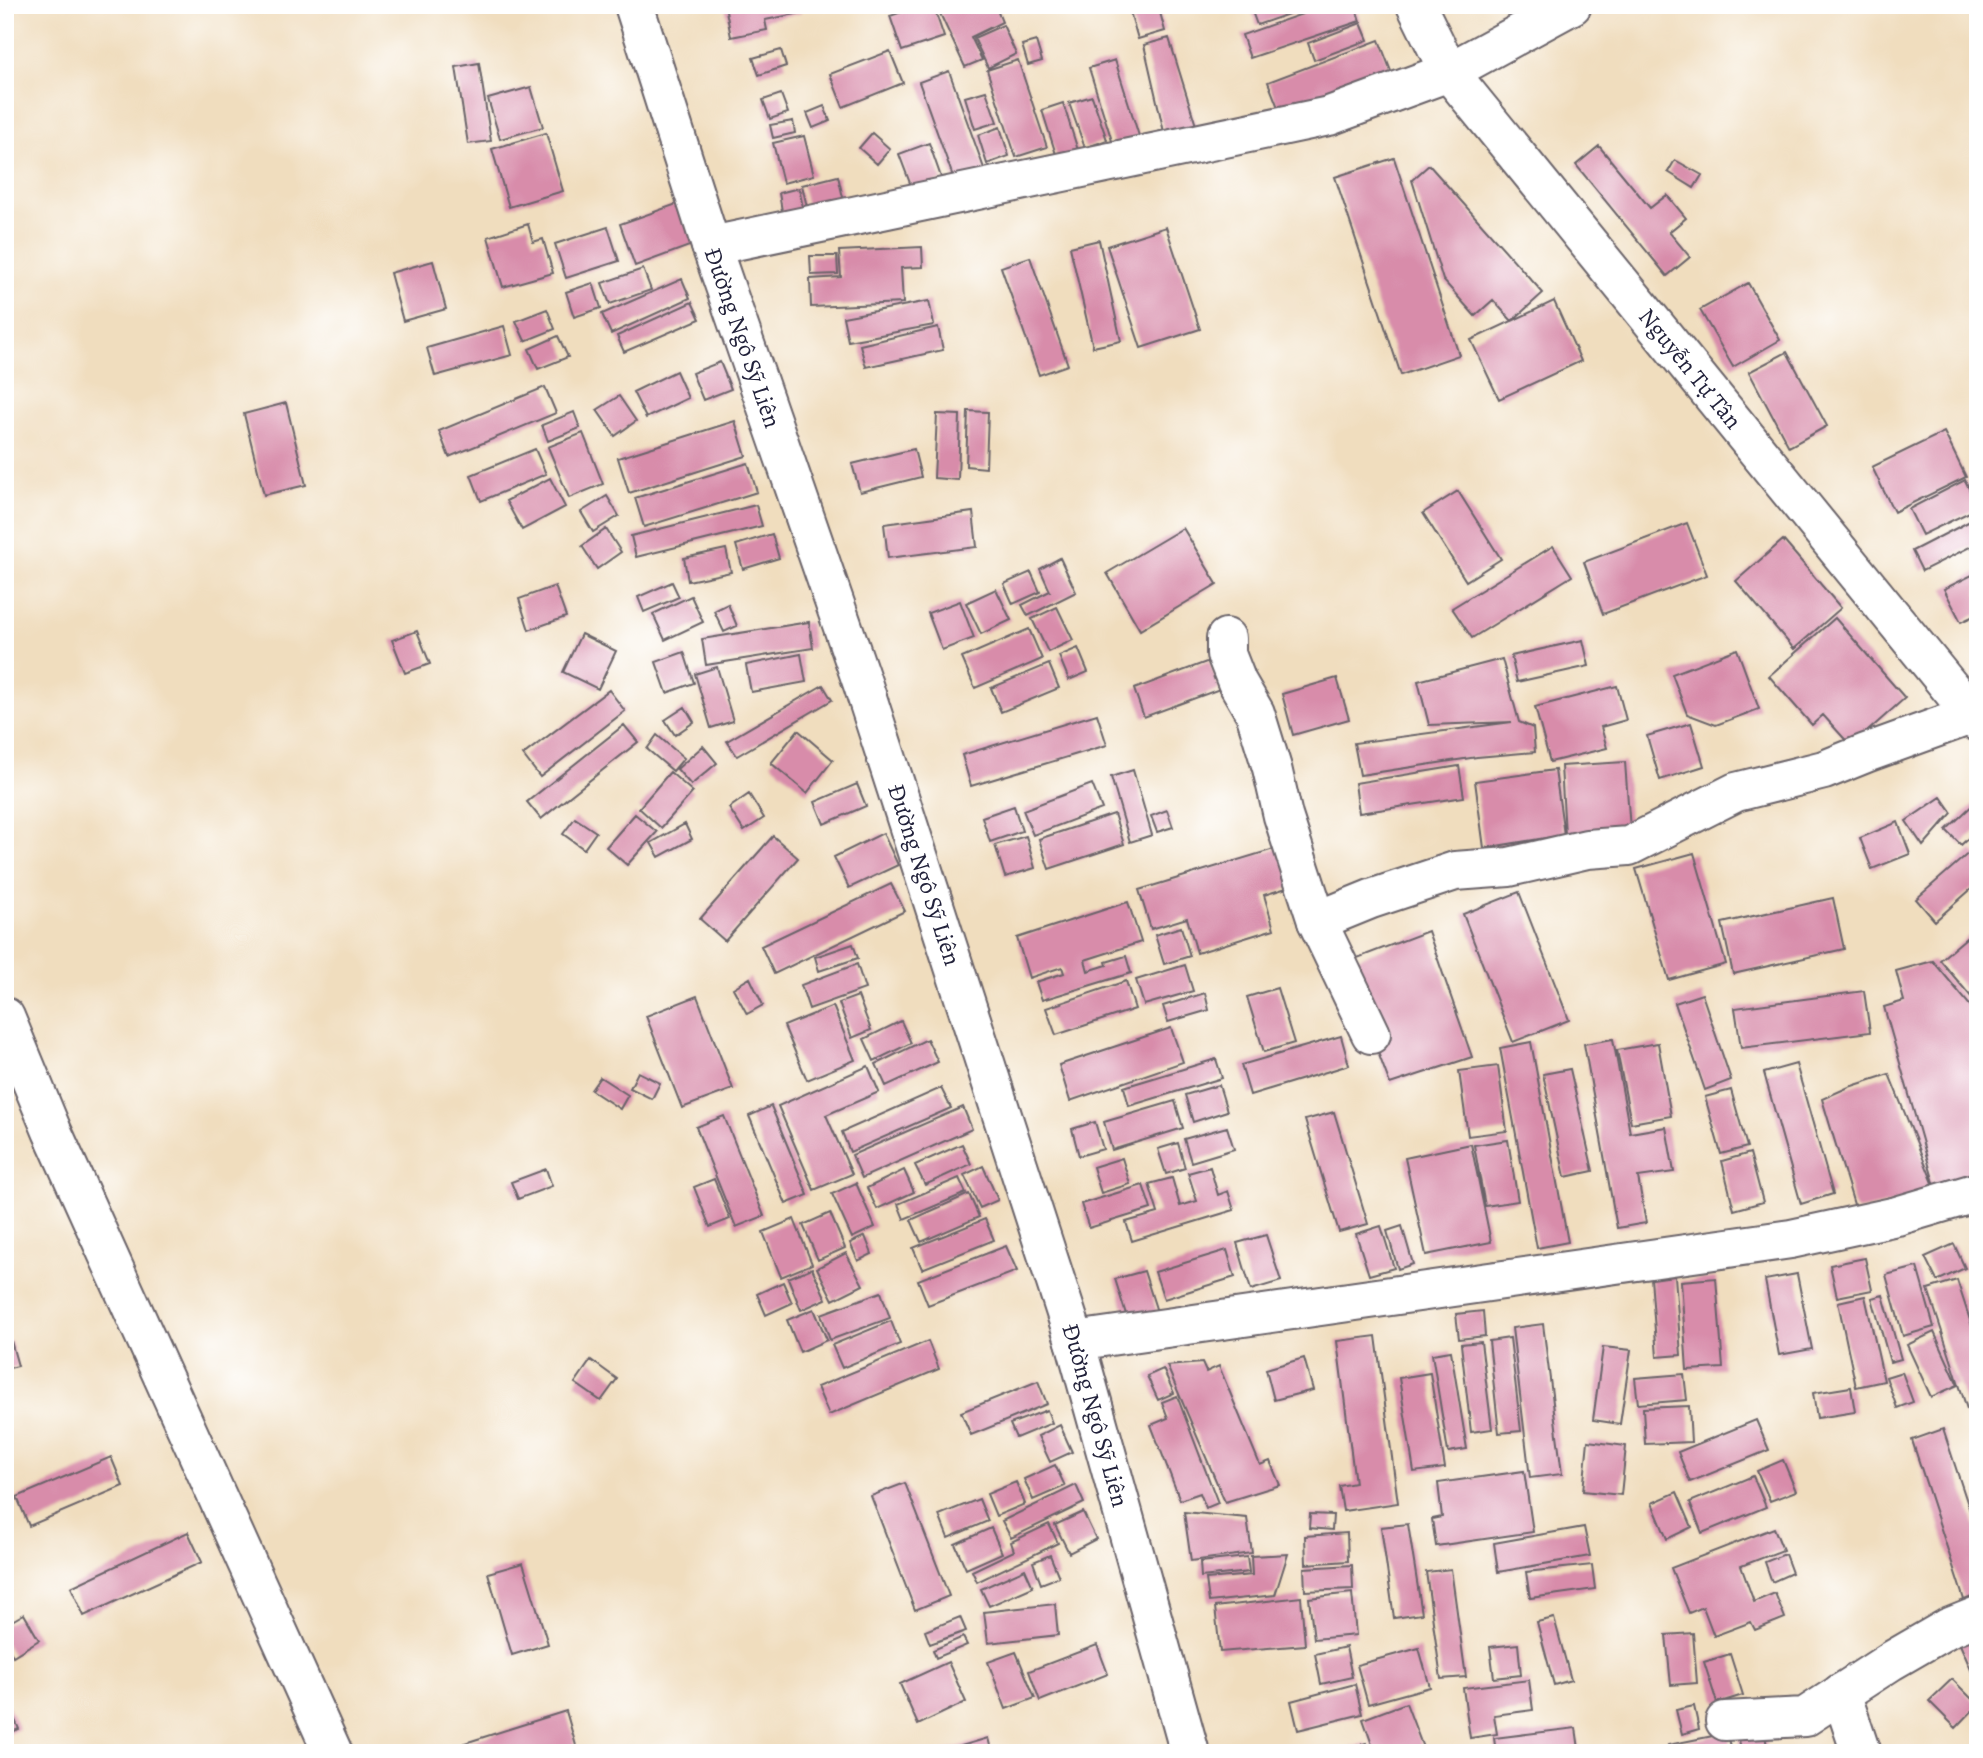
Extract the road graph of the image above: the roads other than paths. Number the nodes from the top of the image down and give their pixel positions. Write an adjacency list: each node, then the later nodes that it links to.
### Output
1 (634, 5): 5 (street, Đường Ngô Sỹ Liên)
2 (1416, 5): 4 (street, Nguyễn Tự Tân)
3 (1573, 5): 4 (street)
4 (1450, 72): 5 (street); 7 (street, Nguyễn Tự Tân)
5 (711, 246): 12 (street, Đường Ngô Sỹ Liên)
6 (1226, 638): 8 (street)
7 (1974, 719): 8 (street)
8 (1317, 921): 10 (street)
9 (5, 1017): 16 (street)
10 (1371, 1034)
11 (1978, 1192): 12 (street)
12 (1075, 1341): 17 (street, Đường Ngô Sỹ Liên)
13 (1978, 1616): 14 (street)
14 (1841, 1693): 15 (street); 18 (street)
15 (1726, 1721)
16 (333, 1753)
17 (1190, 1753)
18 (1861, 1753)

